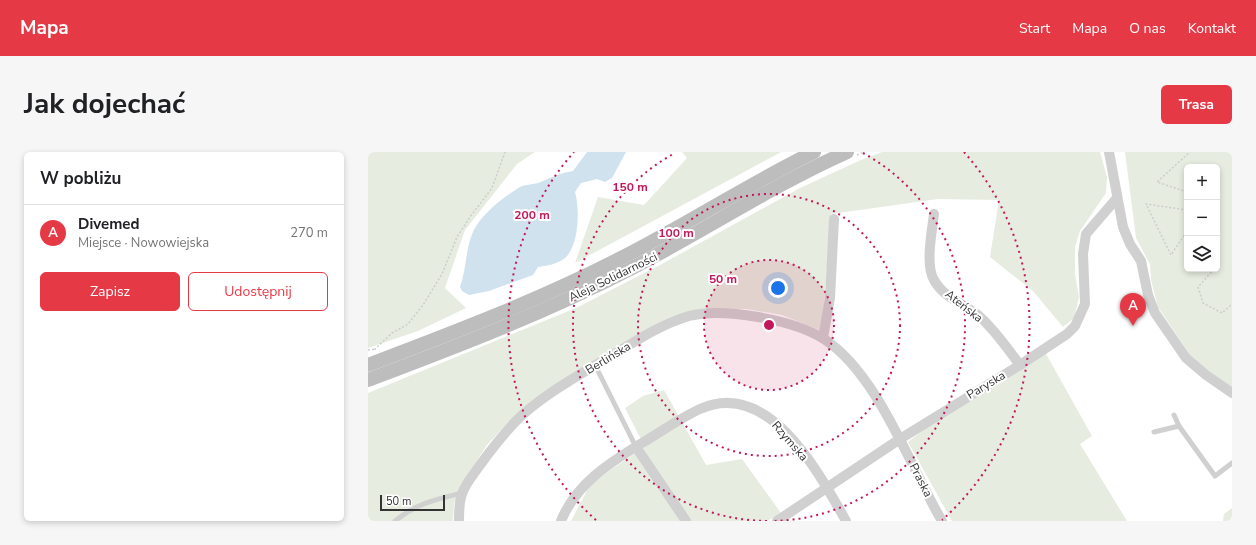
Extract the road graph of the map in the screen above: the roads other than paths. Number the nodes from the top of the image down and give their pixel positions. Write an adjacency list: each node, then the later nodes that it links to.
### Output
1 (814, 152): 8 (main road, Aleja Solidarności)
2 (847, 152): 11 (main road, Aleja Solidarności)
3 (1109, 152): 4 (street)
4 (1117, 198): 10 (street, Paryska); 12 (street)
5 (934, 214): 10 (street, Ateńska)
6 (834, 219): 7 (street)
7 (823, 338): 9 (street, Berlińska); 16 (street, Berlińska)
8 (368, 365)
9 (595, 365): 17 (lane); 20 (street, Berlińska)
10 (1020, 365): 16 (street, Paryska)
11 (368, 380)
12 (1232, 393)
13 (1174, 415): 14 (lane)
14 (1179, 426): 15 (lane); 18 (lane)
15 (1154, 432)
16 (900, 439): 19 (street, Paryska); 27 (street, Praska)
17 (636, 447): 19 (street, Rzymska); 23 (street, Rzymska); 24 (street)
18 (1232, 463)
19 (827, 487): 25 (street, Paryska); 26 (street, Rzymska)
20 (462, 494): 21 (lane); 22 (street, Berlińska)
21 (395, 521)
22 (458, 521)
23 (561, 521)
24 (686, 521)
25 (777, 521)
26 (846, 521)
27 (942, 521)

